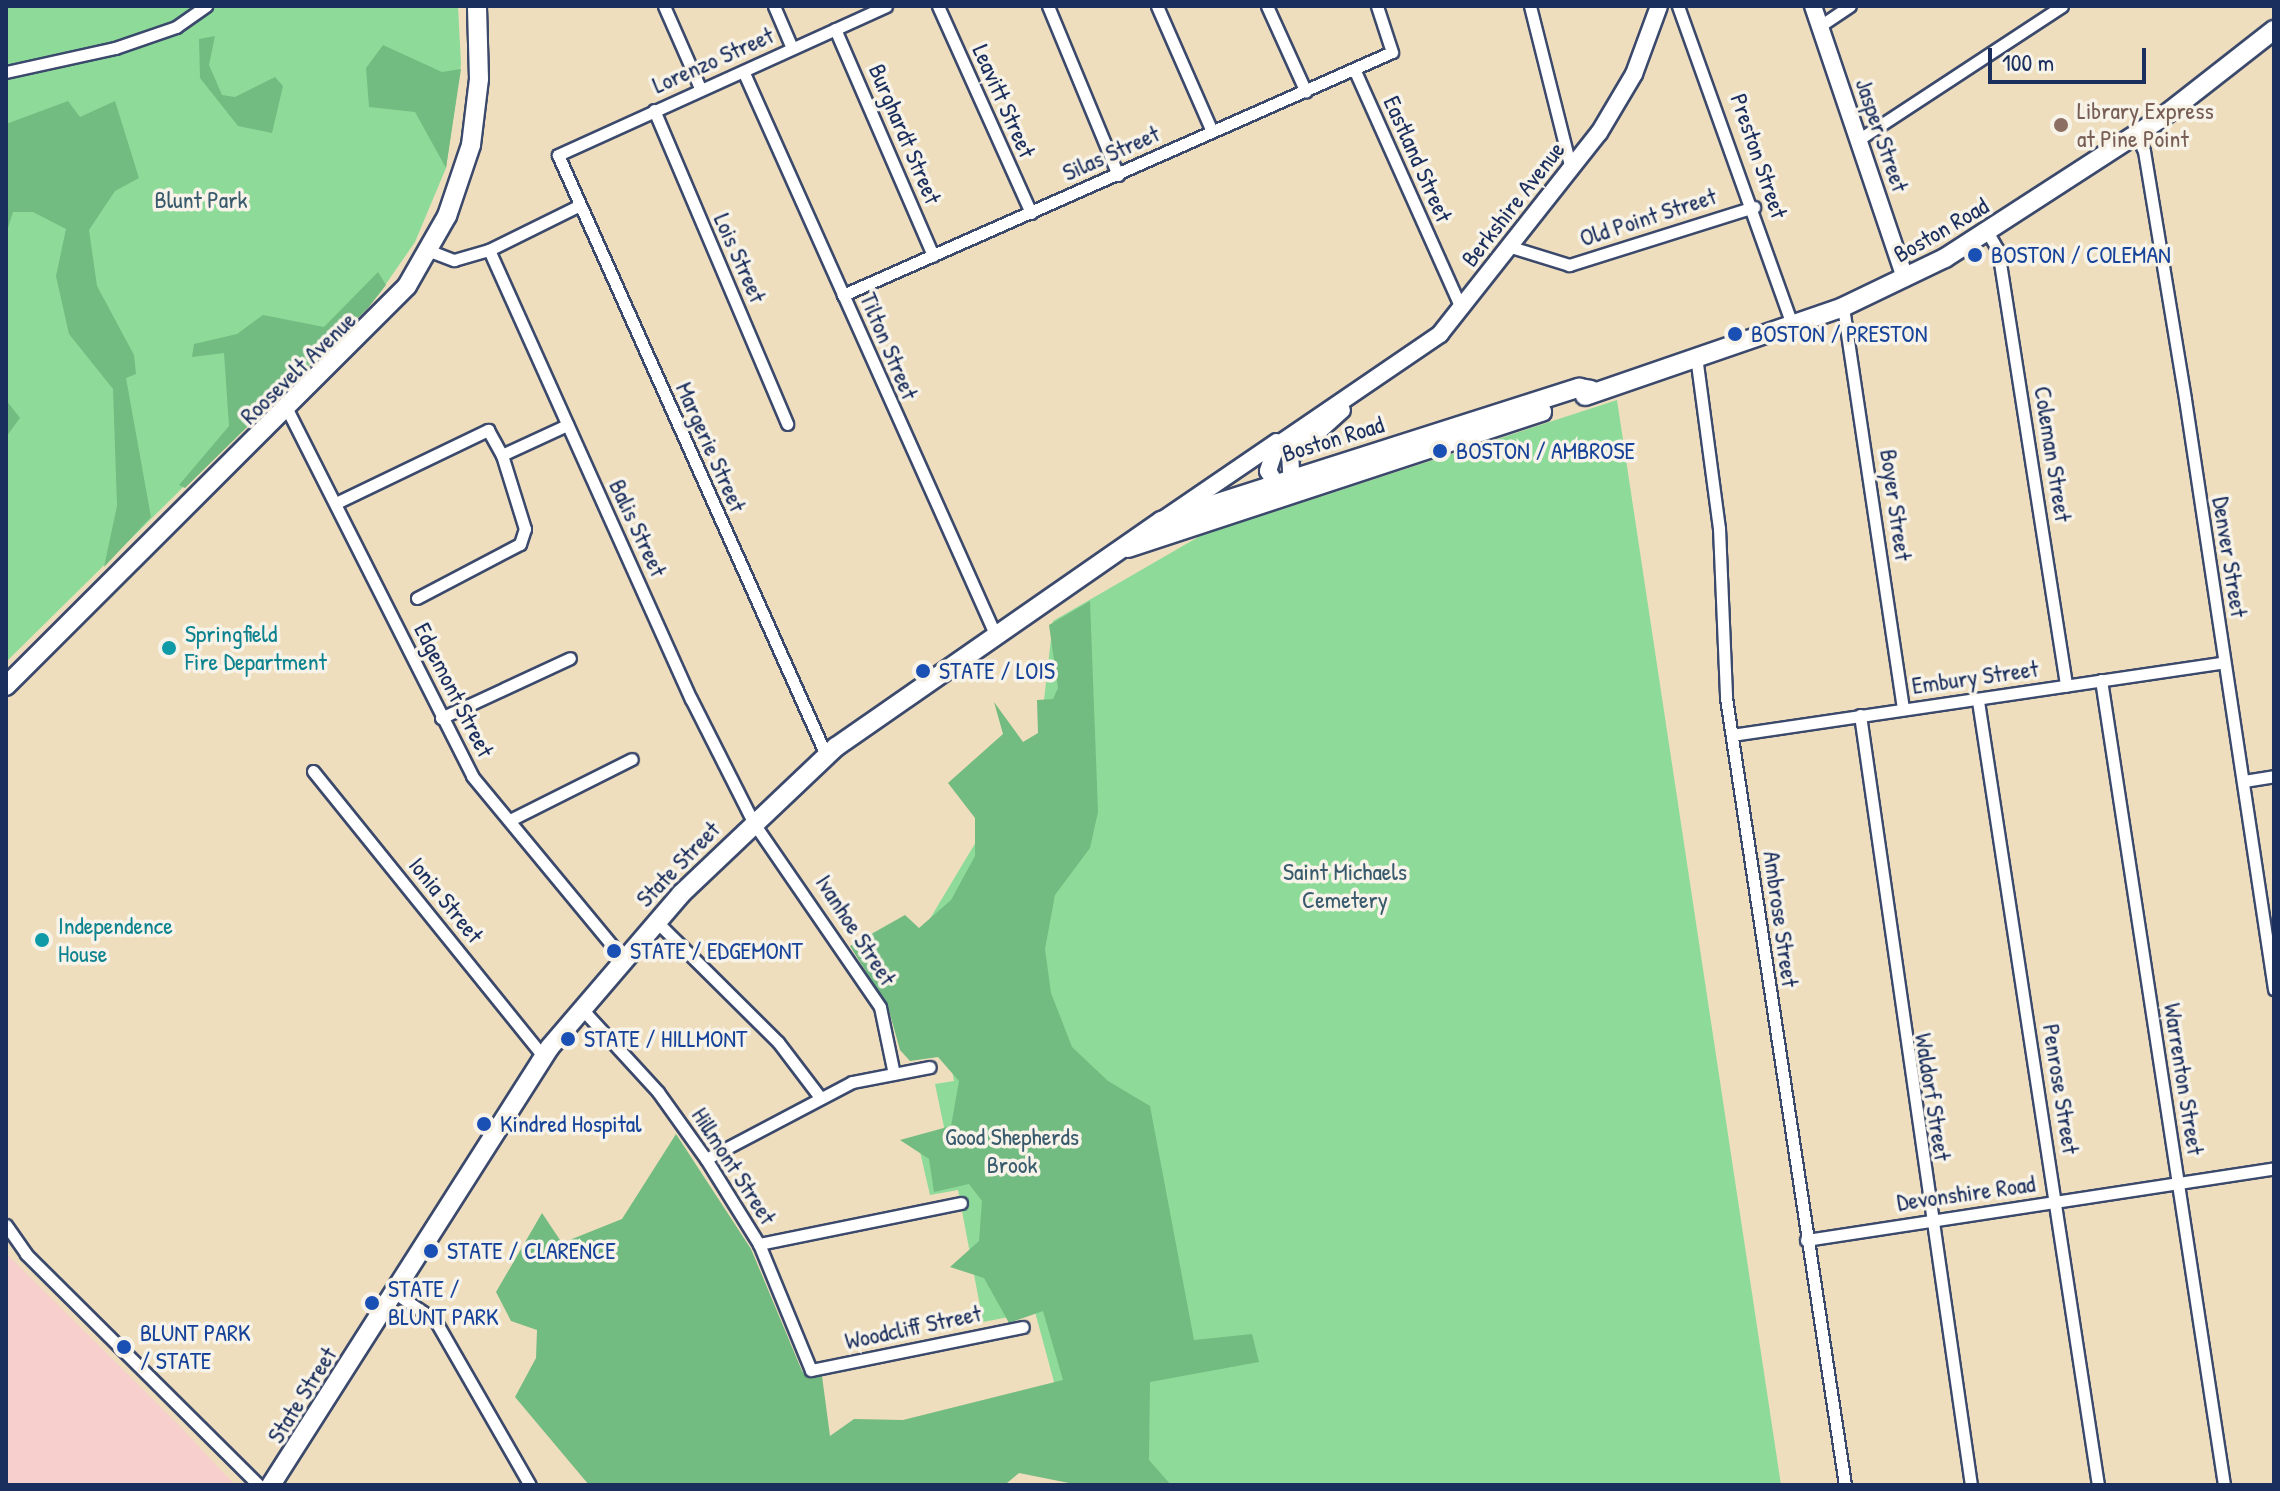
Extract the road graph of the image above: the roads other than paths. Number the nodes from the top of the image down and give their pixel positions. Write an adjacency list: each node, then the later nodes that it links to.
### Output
1 (206, 6): 22 (street)
2 (477, 6): 39 (main road, Roosevelt Avenue)
3 (664, 6): 24 (street)
4 (774, 6): 20 (street)
5 (886, 6): 18 (street, Lorenzo Street)
6 (938, 6): 35 (street, Leavitt Street)
7 (1048, 6): 32 (street)
8 (1157, 6): 27 (street)
9 (1267, 6): 25 (street)
10 (1377, 6): 21 (street, Silas Street)
11 (1530, 6): 31 (street)
12 (1659, 6): 31 (main road, Berkshire Avenue)
13 (1678, 6): 34 (street, Preston Street)
14 (1813, 6): 17 (main road, Jasper Street)
15 (1850, 6): 17 (street)
16 (2062, 6): 29 (street)
17 (1820, 26): 29 (main road, Jasper Street)
18 (835, 29): 20 (street, Lorenzo Street); 40 (street, Burghardt Street)
19 (2271, 39): 28 (main road, Boston Road)
20 (792, 48): 23 (street, Lorenzo Street)
21 (1355, 71): 25 (street, Silas Street); 44 (street, Eastland Street)
22 (6, 72)
23 (744, 73): 24 (street, Lorenzo Street); 42 (street, Tilton Street)
24 (700, 88): 26 (street, Lorenzo Street)
25 (1306, 92): 27 (street, Silas Street)
26 (654, 110): 30 (street, Lorenzo Street); 49 (street, Lois Street)
27 (1212, 131): 32 (street, Silas Street)
28 (2136, 134): 36 (main road, Boston Road); 60 (street, Denver Street)
29 (1858, 140): 41 (main road, Jasper Street)
30 (558, 155): 33 (street, Margerie Street)
31 (1571, 169): 37 (main road, Berkshire Avenue)
32 (1118, 175): 35 (street, Silas Street)
33 (578, 206): 38 (street); 69 (street, Margerie Street)
34 (1754, 207): 37 (street, Old Point Street); 45 (street, Preston Street)
35 (1031, 213): 40 (street, Silas Street)
36 (1988, 233): 41 (main road, Boston Road); 63 (street, Coleman Street)
37 (1511, 247): 44 (main road, Berkshire Avenue)
38 (489, 250): 39 (street); 50 (street, Balis Street)
39 (430, 251): 48 (main road, Roosevelt Avenue)
40 (933, 256): 42 (street, Silas Street)
41 (1905, 278): 43 (main road, Boston Road)
42 (843, 295): 58 (street, Tilton Street)
43 (1843, 307): 45 (main road, Boston Road); 65 (street, Boyer Street)
44 (1461, 308): 47 (main road, Berkshire Avenue)
45 (1792, 324): 46 (main road, Boston Road)
46 (1696, 356): 53 (main road, Boston Road); 68 (street, Ambrose Street)
47 (1356, 394): 51 (main road, Berkshire Avenue); 53 (main road, Berkshire Avenue)
48 (288, 411): 54 (street, Edgemont Street); 62 (main road, Roosevelt Avenue)
49 (787, 424)
50 (567, 425): 52 (street); 75 (street, Balis Street)
51 (1285, 437): 53 (main road); 55 (main road, Berkshire Avenue)
52 (502, 455): 54 (street); 57 (street)
53 (1284, 487): 55 (main road, State Street); 56 (main road, State Street)
54 (336, 503): 67 (street, Edgemont Street)
55 (1161, 521): 56 (main road, State Street)
56 (1128, 548): 58 (main road, State Street)
57 (417, 598)
58 (996, 636): 69 (main road, State Street)
59 (570, 658): 67 (street)
60 (2224, 662): 61 (street, Embury Street); 73 (street, Denver Street)
61 (2101, 680): 63 (street, Embury Street); 86 (street, Warrenton Street)
62 (6, 686)
63 (2066, 686): 64 (street, Embury Street)
64 (1978, 701): 65 (street, Embury Street); 88 (street, Penrose Street)
65 (1903, 709): 66 (street, Embury Street)
66 (1860, 715): 68 (street, Embury Street); 89 (street, Waldorf Street)
67 (441, 718): 74 (street, Edgemont Street)
68 (1732, 735): 91 (street, Ambrose Street)
69 (826, 755): 75 (main road, State Street)
70 (632, 759): 74 (street)
71 (313, 771): 80 (street, Ionia Street)
72 (2274, 776): 73 (street)
73 (2244, 781): 78 (street, Denver Street)
74 (510, 820): 77 (street, Edgemont Street)
75 (753, 822): 76 (main road, State Street); 82 (street, Ivanhoe Street)
76 (656, 921): 77 (main road, State Street); 83 (street)
77 (624, 960): 79 (main road, State Street)
78 (2274, 989)
79 (582, 1009): 80 (main road, State Street); 84 (street, Hillmont Street)
80 (543, 1056): 93 (main road, State Street)
81 (930, 1067): 82 (street)
82 (894, 1074): 83 (street)
83 (819, 1096): 84 (street)
84 (706, 1159): 92 (street, Hillmont Street)
85 (2274, 1168): 86 (street, Devonshire Road)
86 (2178, 1184): 88 (street, Devonshire Road); 102 (street, Warrenton Street)
87 (961, 1203): 92 (street)
88 (2057, 1203): 89 (street, Devonshire Road); 101 (street, Penrose Street)
89 (1929, 1219): 91 (street, Devonshire Road); 100 (street, Waldorf Street)
90 (6, 1225): 96 (street)
91 (1806, 1240): 99 (street, Ambrose Street)
92 (759, 1244): 95 (street, Hillmont Street)
93 (395, 1293): 97 (main road, State Street); 98 (street)
94 (1023, 1327): 95 (street, Woodcliff Street)
95 (811, 1370)
96 (259, 1485)
97 (271, 1485)
98 (530, 1485)
99 (1845, 1485)
100 (1971, 1485)
101 (2098, 1485)
102 (2224, 1485)

